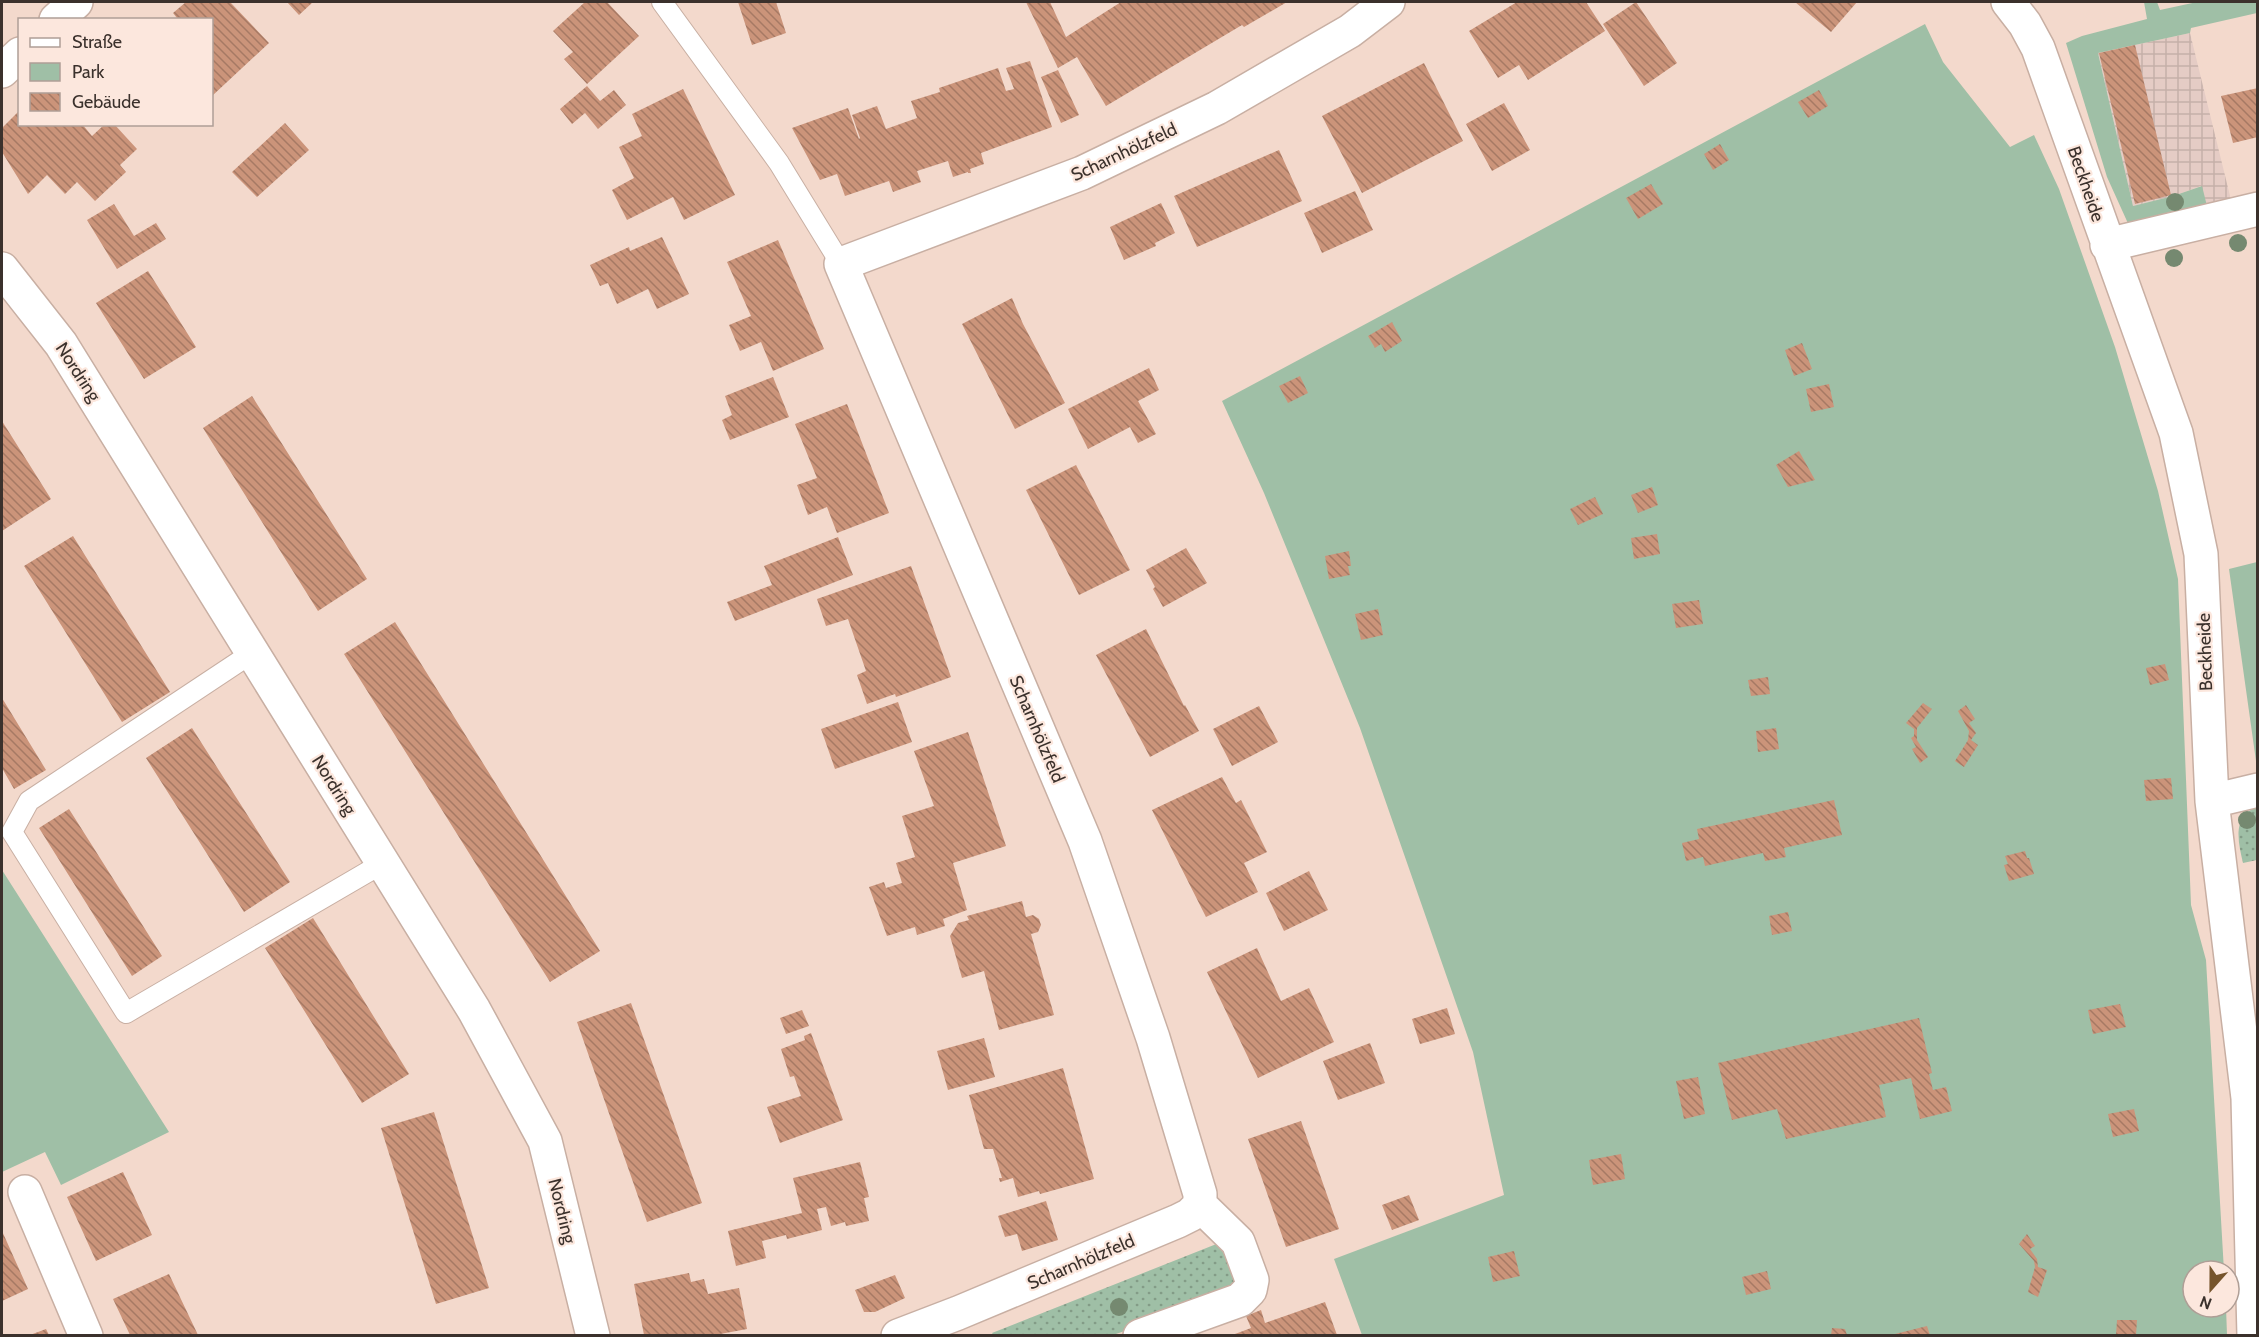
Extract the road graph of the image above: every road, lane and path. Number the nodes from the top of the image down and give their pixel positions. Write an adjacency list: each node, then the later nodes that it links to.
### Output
1 (76, 2): 5 (street)
2 (662, 2): 10 (lane, Scharnhölzfeld)
3 (1388, 2): 10 (street, Scharnhölzfeld)
4 (2008, 2): 9 (street, Beckheide)
5 (58, 18)
6 (18, 56): 7 (street)
7 (2, 70)
8 (2258, 209): 9 (street)
9 (2107, 245): 14 (street, Beckheide)
10 (841, 264): 18 (street, Scharnhölzfeld)
11 (2, 268): 12 (street, Nordring)
12 (252, 653): 15 (street, Nordring); 15 (lane)
13 (2258, 790): 14 (street)
14 (2211, 801): 16 (street, Beckheide)
15 (383, 863): 21 (street, Nordring)
16 (2253, 1097): 24 (street, Beckheide)
17 (25, 1192): 20 (street)
18 (1200, 1205): 19 (street, Scharnhölzfeld); 23 (street)
19 (967, 1324): 22 (street, Scharnhölzfeld)
20 (86, 1335)
21 (594, 1335)
22 (898, 1335)
23 (1140, 1335)
24 (2254, 1335)

